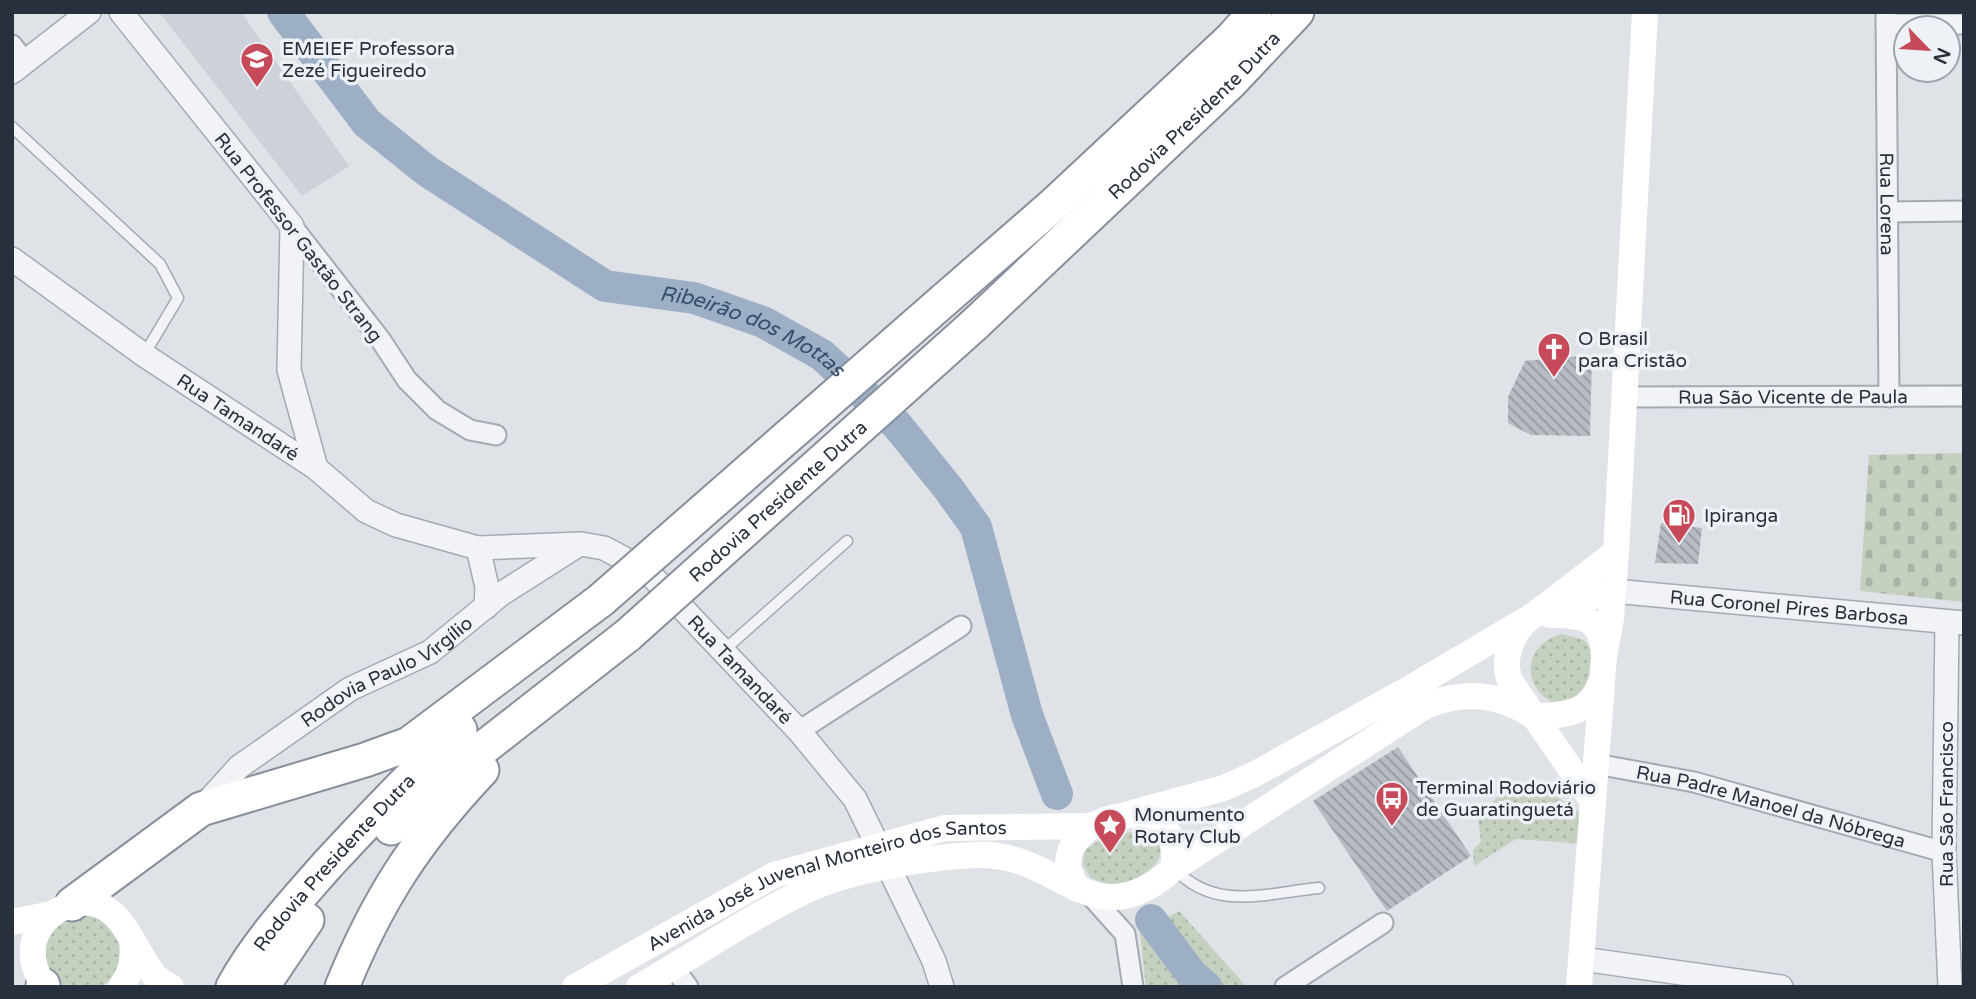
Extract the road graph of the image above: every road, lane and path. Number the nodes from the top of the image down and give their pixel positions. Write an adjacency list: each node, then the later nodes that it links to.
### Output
1 (89, 12): 8 (street)
2 (121, 12): 12 (street, Rua Professor Gastão Strang)
3 (1255, 12): 25 (highway, Rodovia Presidente Dutra, bridge)
4 (1297, 12): 30 (highway, Rodovia Presidente Dutra, bridge)
5 (1643, 17): 16 (main road)
6 (1886, 18): 7 (street); 11 (street, Rua Lorena)
7 (1964, 24)
8 (16, 60)
9 (12, 127): 14 (lane)
10 (1964, 211): 11 (street)
11 (1888, 212): 17 (street, Rua Lorena)
12 (292, 226): 18 (street, Rua Professor Gastão Strang); 19 (street)
13 (12, 259): 14 (street, Rua Tamandaré)
14 (144, 355): 19 (street, Rua Tamandaré)
15 (1964, 396): 17 (street, Rua São Vicente de Paula)
16 (1623, 397): 17 (street, Rua São Vicente de Paula); 23 (main road)
17 (1889, 397)
18 (496, 435)
19 (316, 468): 22 (street, Rua Tamandaré)
20 (847, 541): 31 (lane)
21 (581, 544): 22 (street, Rua Tamandaré); 26 (street, Rodovia Paulo Virgílio); 31 (street, Rua Tamandaré)
22 (478, 548): 26 (street)
23 (1616, 552): 24 (main road); 27 (main road)
24 (1613, 591): 27 (main road); 28 (street, Rua Coronel Pires Barbosa); 32 (main road)
25 (600, 600): 37 (highway); 51 (highway, Rodovia Presidente Dutra)
26 (486, 607): 37 (street, Rodovia Paulo Virgílio)
27 (1534, 615): 32 (main road); 33 (main road); 38 (main road)
28 (1955, 622): 40 (street, Rua São Francisco)
29 (961, 626): 34 (street)
30 (628, 635): 51 (highway, Rodovia Presidente Dutra); 55 (highway)
31 (722, 651): 34 (street, Rua Tamandaré)
32 (1603, 668): 33 (main road); 35 (main road)
33 (1535, 717): 36 (main road); 42 (main road)
34 (799, 731): 41 (street, Rua Tamandaré)
35 (1596, 764): 36 (main road); 40 (street, Rua Padre Manoel da Nóbrega)
36 (1592, 800): 49 (main road)
37 (201, 809): 45 (highway)
38 (1128, 814): 39 (main road); 42 (main road)
39 (1091, 826): 41 (main road, Avenida José Juvenal Monteiro dos Santos); 44 (main road)
40 (1944, 852): 62 (street, Rua São Francisco)
41 (883, 857): 44 (main road, Avenida José Juvenal Monteiro dos Santos); 56 (main road, Avenida José Juvenal Monteiro dos Santos); 57 (main road, Avenida José Juvenal Monteiro dos Santos); 58 (street, Rua Tamandaré)
42 (1174, 868): 43 (lane); 44 (main road)
43 (1320, 888)
44 (1084, 893): 59 (street)
45 (62, 909): 46 (main road); 48 (main road); 50 (main road)
46 (12, 922)
47 (1384, 923): 52 (street)
48 (132, 940): 53 (main road); 54 (main road)
49 (1582, 959): 60 (main road); 61 (street)
50 (35, 979)
51 (246, 980)
52 (1286, 986)
53 (121, 987)
54 (171, 987)
55 (342, 987)
56 (575, 987)
57 (639, 987)
58 (942, 987)
59 (1133, 987)
60 (1579, 987)
61 (1781, 987)
62 (1950, 987)

